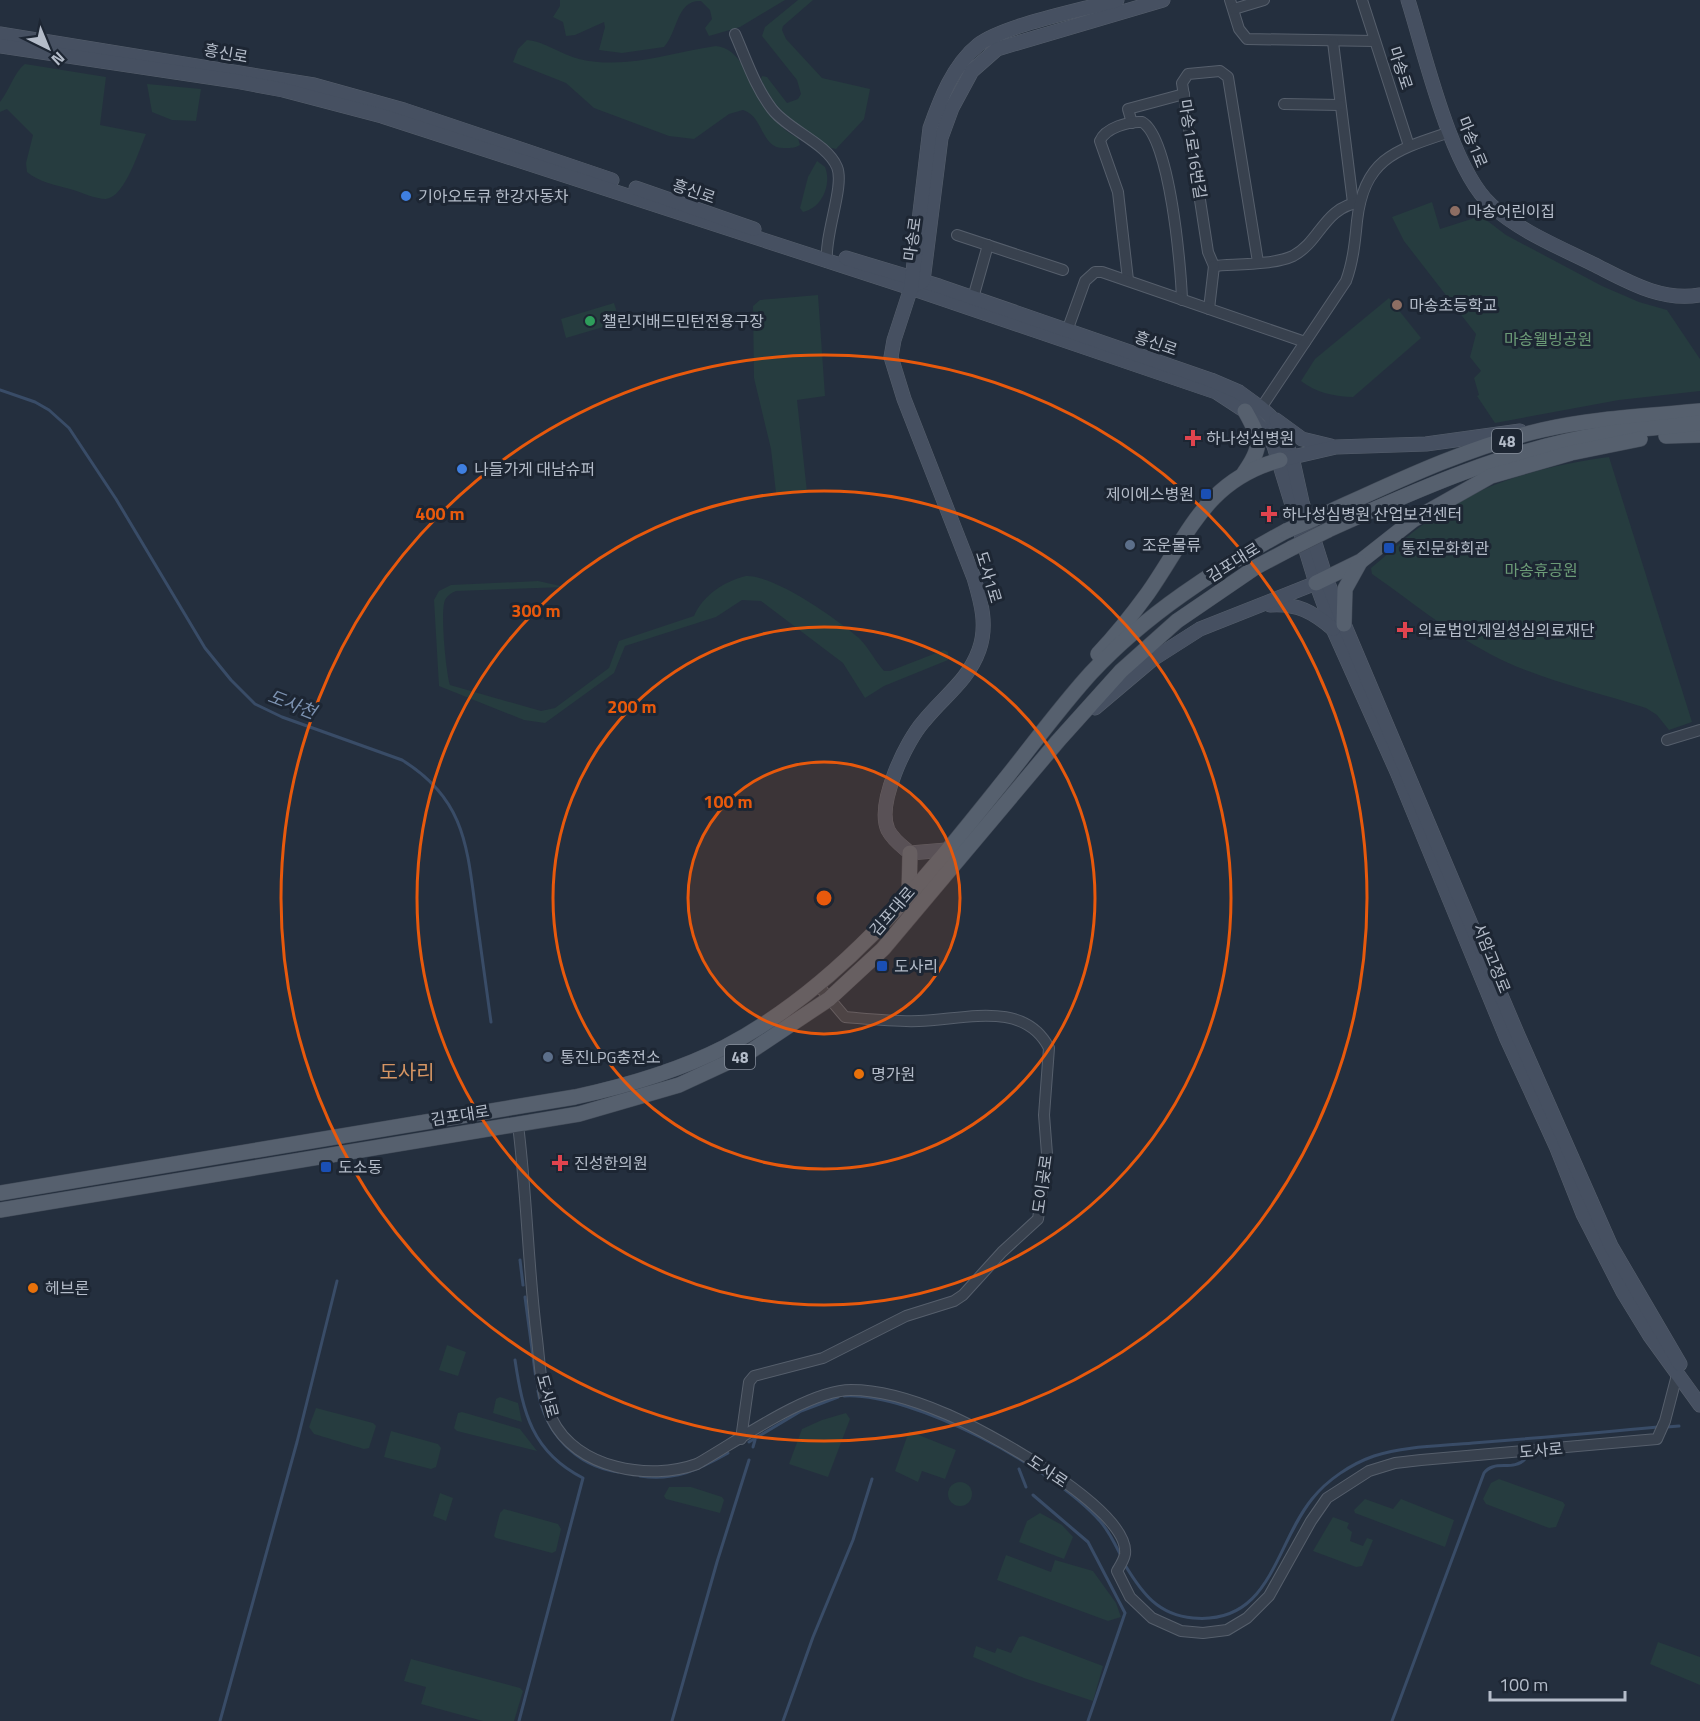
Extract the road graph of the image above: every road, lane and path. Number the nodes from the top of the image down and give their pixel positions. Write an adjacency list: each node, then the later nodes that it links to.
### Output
1 (1117, 0): 26 (main road, 마송로)
2 (1163, 0): 26 (main road, 마송로)
3 (1264, 0): 6 (street)
4 (1362, 0): 9 (street, 마송로)
5 (1408, 0): 16 (main road, 마송1로)
6 (1232, 5): 10 (street)
7 (0, 34): 21 (main road, 흥신로)
8 (735, 34): 21 (street)
9 (1374, 41): 10 (street); 17 (street, 마송로)
10 (1333, 42): 14 (street)
11 (0, 46): 21 (main road, 흥신로)
12 (1184, 94): 15 (street); 22 (street, 마송1로16번길); 23 (street, 마송1로16번길)
13 (1284, 104): 14 (street)
14 (1340, 105): 18 (street)
15 (1132, 123): 25 (street); 29 (street, 마송1로16번길)
16 (1450, 132): 17 (street); 27 (main road, 마송1로)
17 (1409, 146): 18 (street)
18 (1356, 202): 22 (street); 32 (street)
19 (957, 235): 20 (street)
20 (988, 245): 24 (street); 28 (street)
21 (827, 257): 26 (main road, 흥신로)
22 (1258, 262): 23 (street)
23 (1214, 266): 30 (street)
24 (1063, 270)
25 (1128, 280): 29 (street); 31 (street)
26 (915, 282): 28 (main road, 흥신로); 34 (main road, 흥신로); 55 (main road, 도사1로)
27 (1700, 295)
28 (973, 298): 31 (main road, 흥신로)
29 (1182, 300): 30 (street)
30 (1209, 309): 32 (street)
31 (1067, 331): 36 (main road, 흥신로)
32 (1305, 342): 36 (street)
33 (1700, 402): 38 (main road)
34 (1245, 411): 43 (main road, 흥신로); 44 (main road)
35 (1700, 411): 38 (main road, 김포대로 / 48)
36 (1265, 412): 42 (main road); 43 (main road, 흥신로)
37 (1700, 423): 38 (main road, 김포대로 / 48)
38 (1603, 427): 39 (main road, 김포대로 / 48); 41 (main road); 52 (main road, 김포대로 / 48, bridge)
39 (1540, 430): 42 (main road); 50 (main road, 김포대로 / 48, bridge)
40 (1700, 435): 41 (main road)
41 (1649, 437): 46 (main road)
42 (1336, 447): 43 (main road)
43 (1286, 459): 44 (main road); 45 (main road, 흥신로)
44 (1244, 474): 50 (main road)
45 (1297, 502): 47 (main road, 서암고정로)
46 (1360, 561): 47 (main road); 49 (main road)
47 (1321, 581): 48 (main road); 49 (main road, 서암고정로)
48 (1258, 606): 49 (main road); 52 (main road)
49 (1339, 627): 62 (main road, 서암고정로); 63 (main road, 서암고정로)
50 (1050, 724): 54 (main road, 김포대로 / 48)
51 (1700, 730): 53 (street)
52 (1065, 733): 58 (main road, 김포대로 / 48)
53 (1667, 740)
54 (946, 850): 55 (main road); 56 (main road, 김포대로 / 48)
55 (910, 853): 56 (main road)
56 (909, 895): 57 (main road, 김포대로 / 48)
57 (818, 985): 58 (street, 도이곶로); 60 (main road, 김포대로 / 48)
58 (829, 999): 59 (main road, 김포대로 / 48); 65 (street, 도이곶로)
59 (518, 1125): 61 (main road, 김포대로 / 48); 65 (street, 도사로)
60 (0, 1193)
61 (0, 1210)
62 (1677, 1375): 64 (main road, 서암고정로); 65 (street, 도사로)
63 (1700, 1390)
64 (1700, 1405)
65 (741, 1439)

